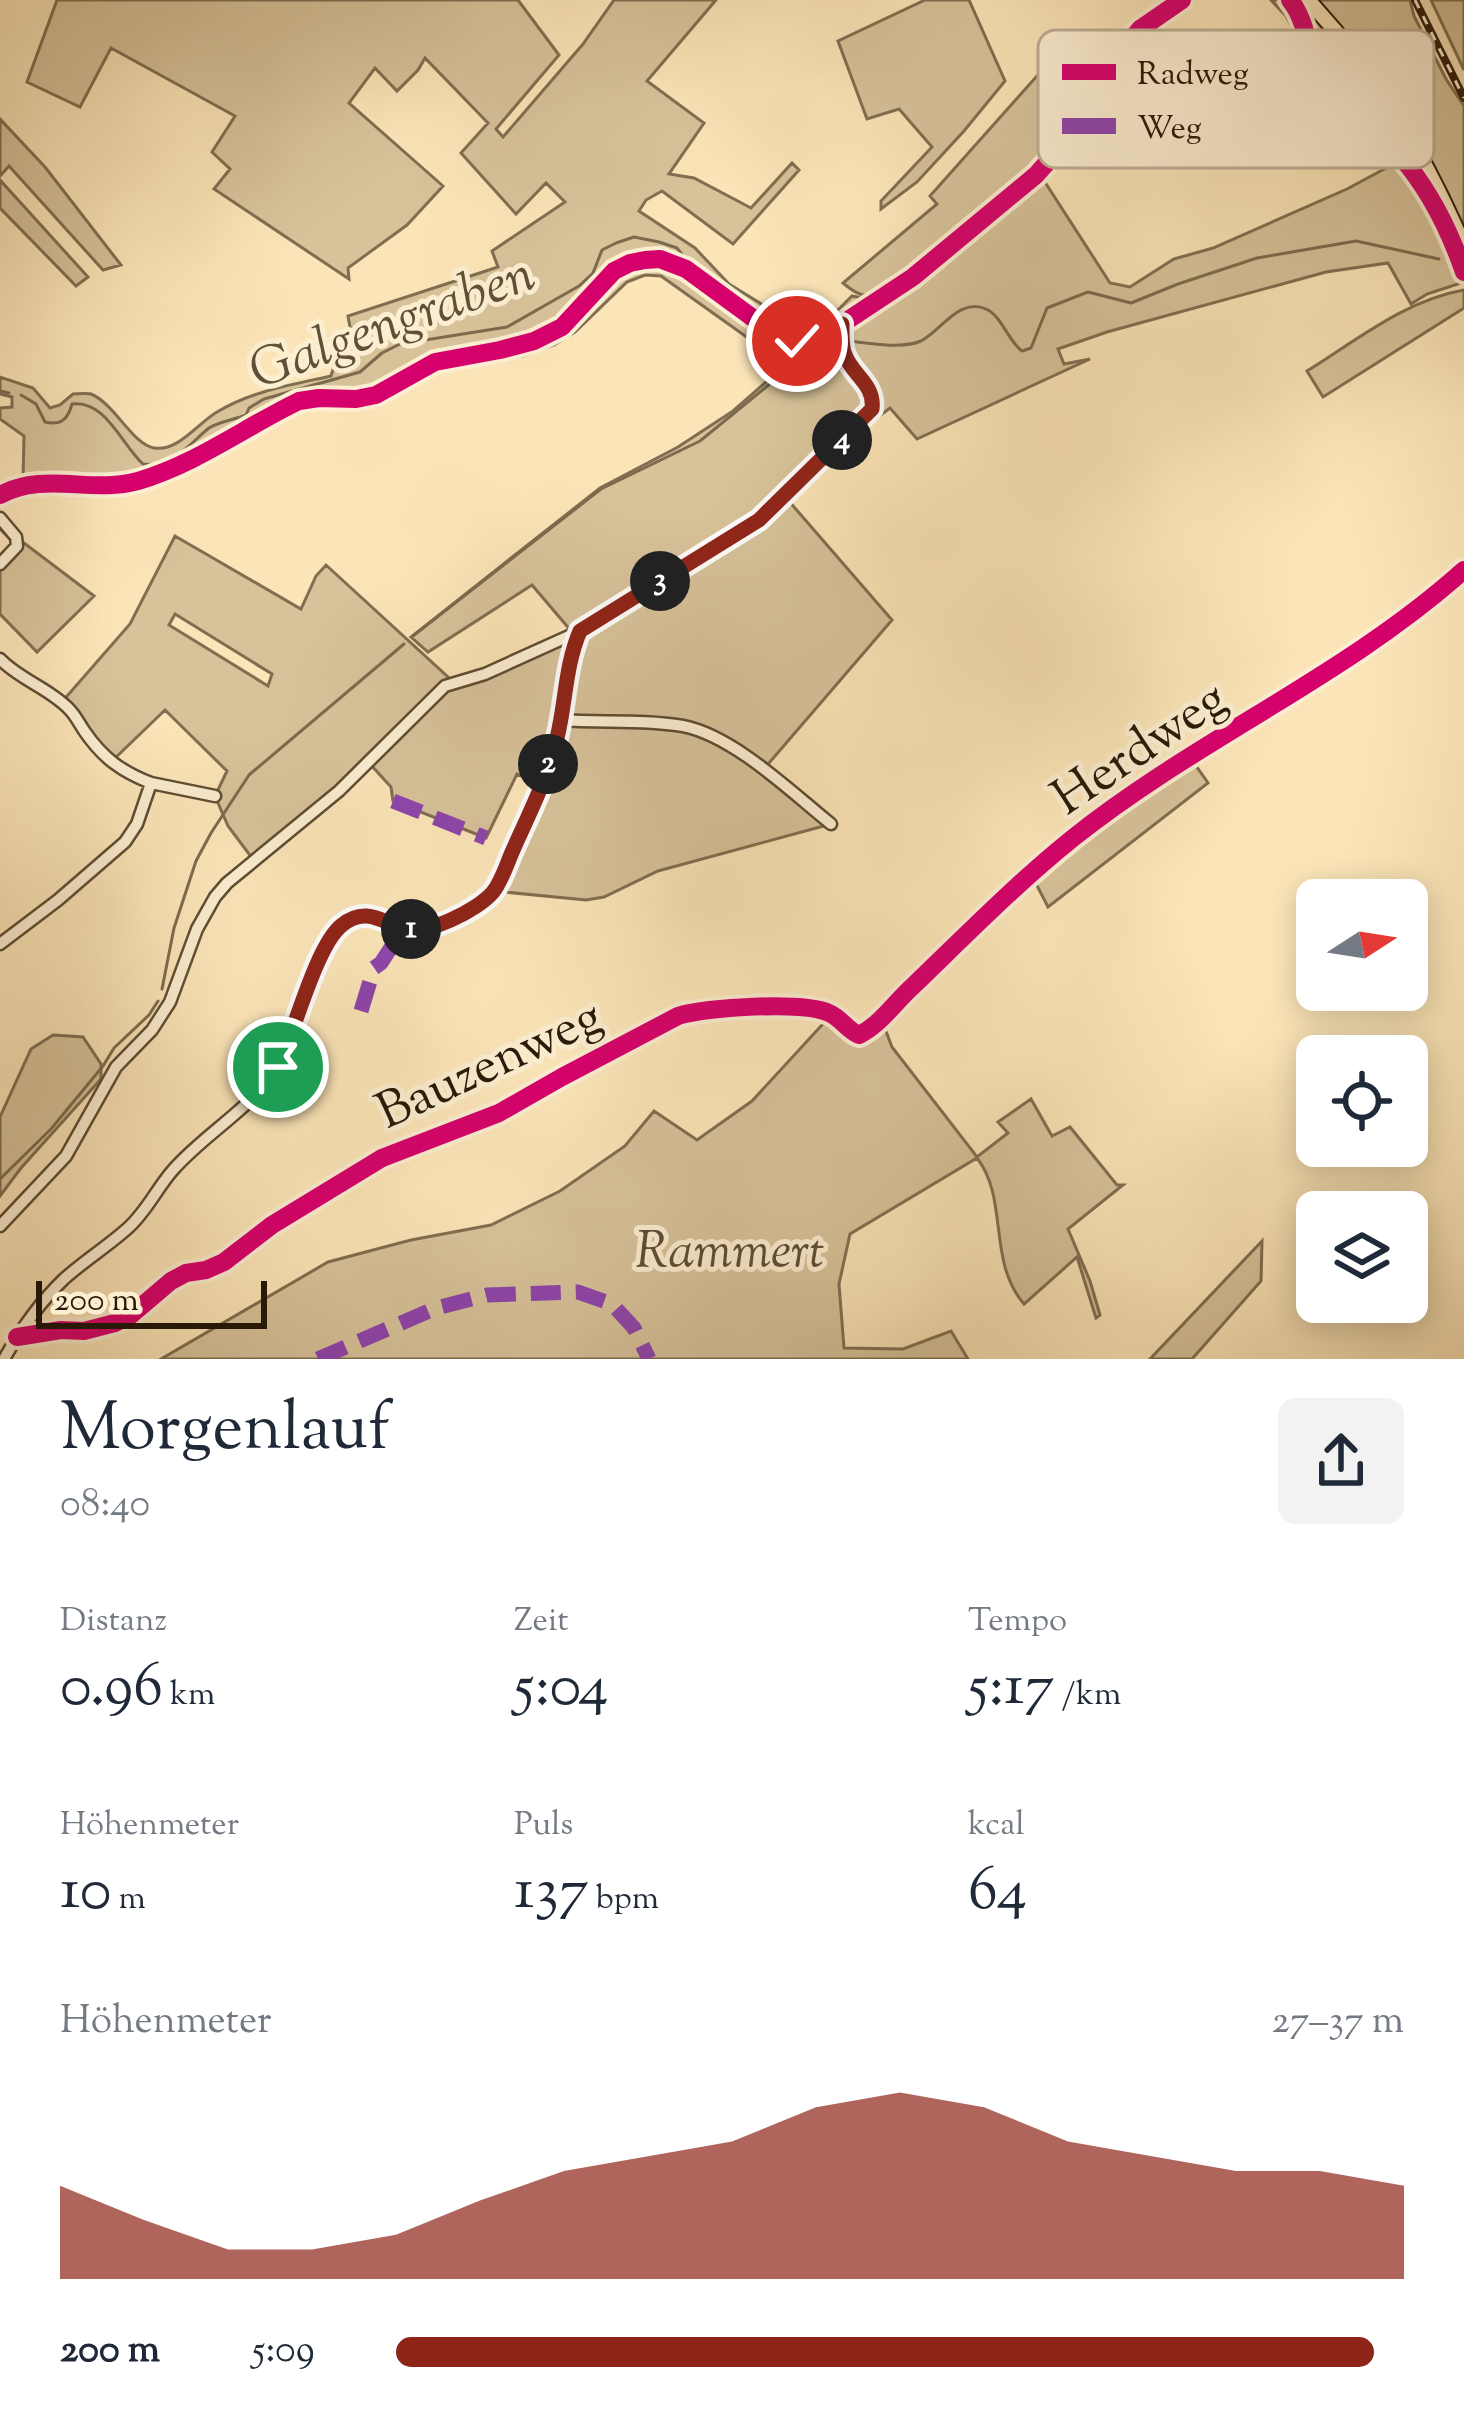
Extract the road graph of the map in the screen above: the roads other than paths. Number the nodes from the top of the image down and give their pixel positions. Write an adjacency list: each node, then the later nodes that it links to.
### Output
1 (1182, 0): 4 (street)
2 (1308, 0): 5 (main road)
3 (1319, 0): 6 (main road)
4 (1139, 30)
5 (1336, 30)
6 (1336, 30)
7 (1042, 168): 10 (street)
8 (1428, 168): 9 (main road)
9 (1464, 246)
10 (842, 329): 11 (street); 15 (street)
11 (0, 495)
12 (0, 518): 13 (street)
13 (0, 564)
14 (1464, 571): 22 (street, Herdweg)
15 (580, 631): 17 (street); 23 (street)
16 (0, 659): 18 (street)
17 (561, 720): 20 (street); 24 (street)
18 (152, 783): 19 (street); 21 (street)
19 (215, 796)
20 (831, 824)
21 (0, 944)
22 (881, 1018): 24 (street, Bauzenweg)
23 (0, 1226)
24 (17, 1337): 25 (street)
25 (4, 1359)

